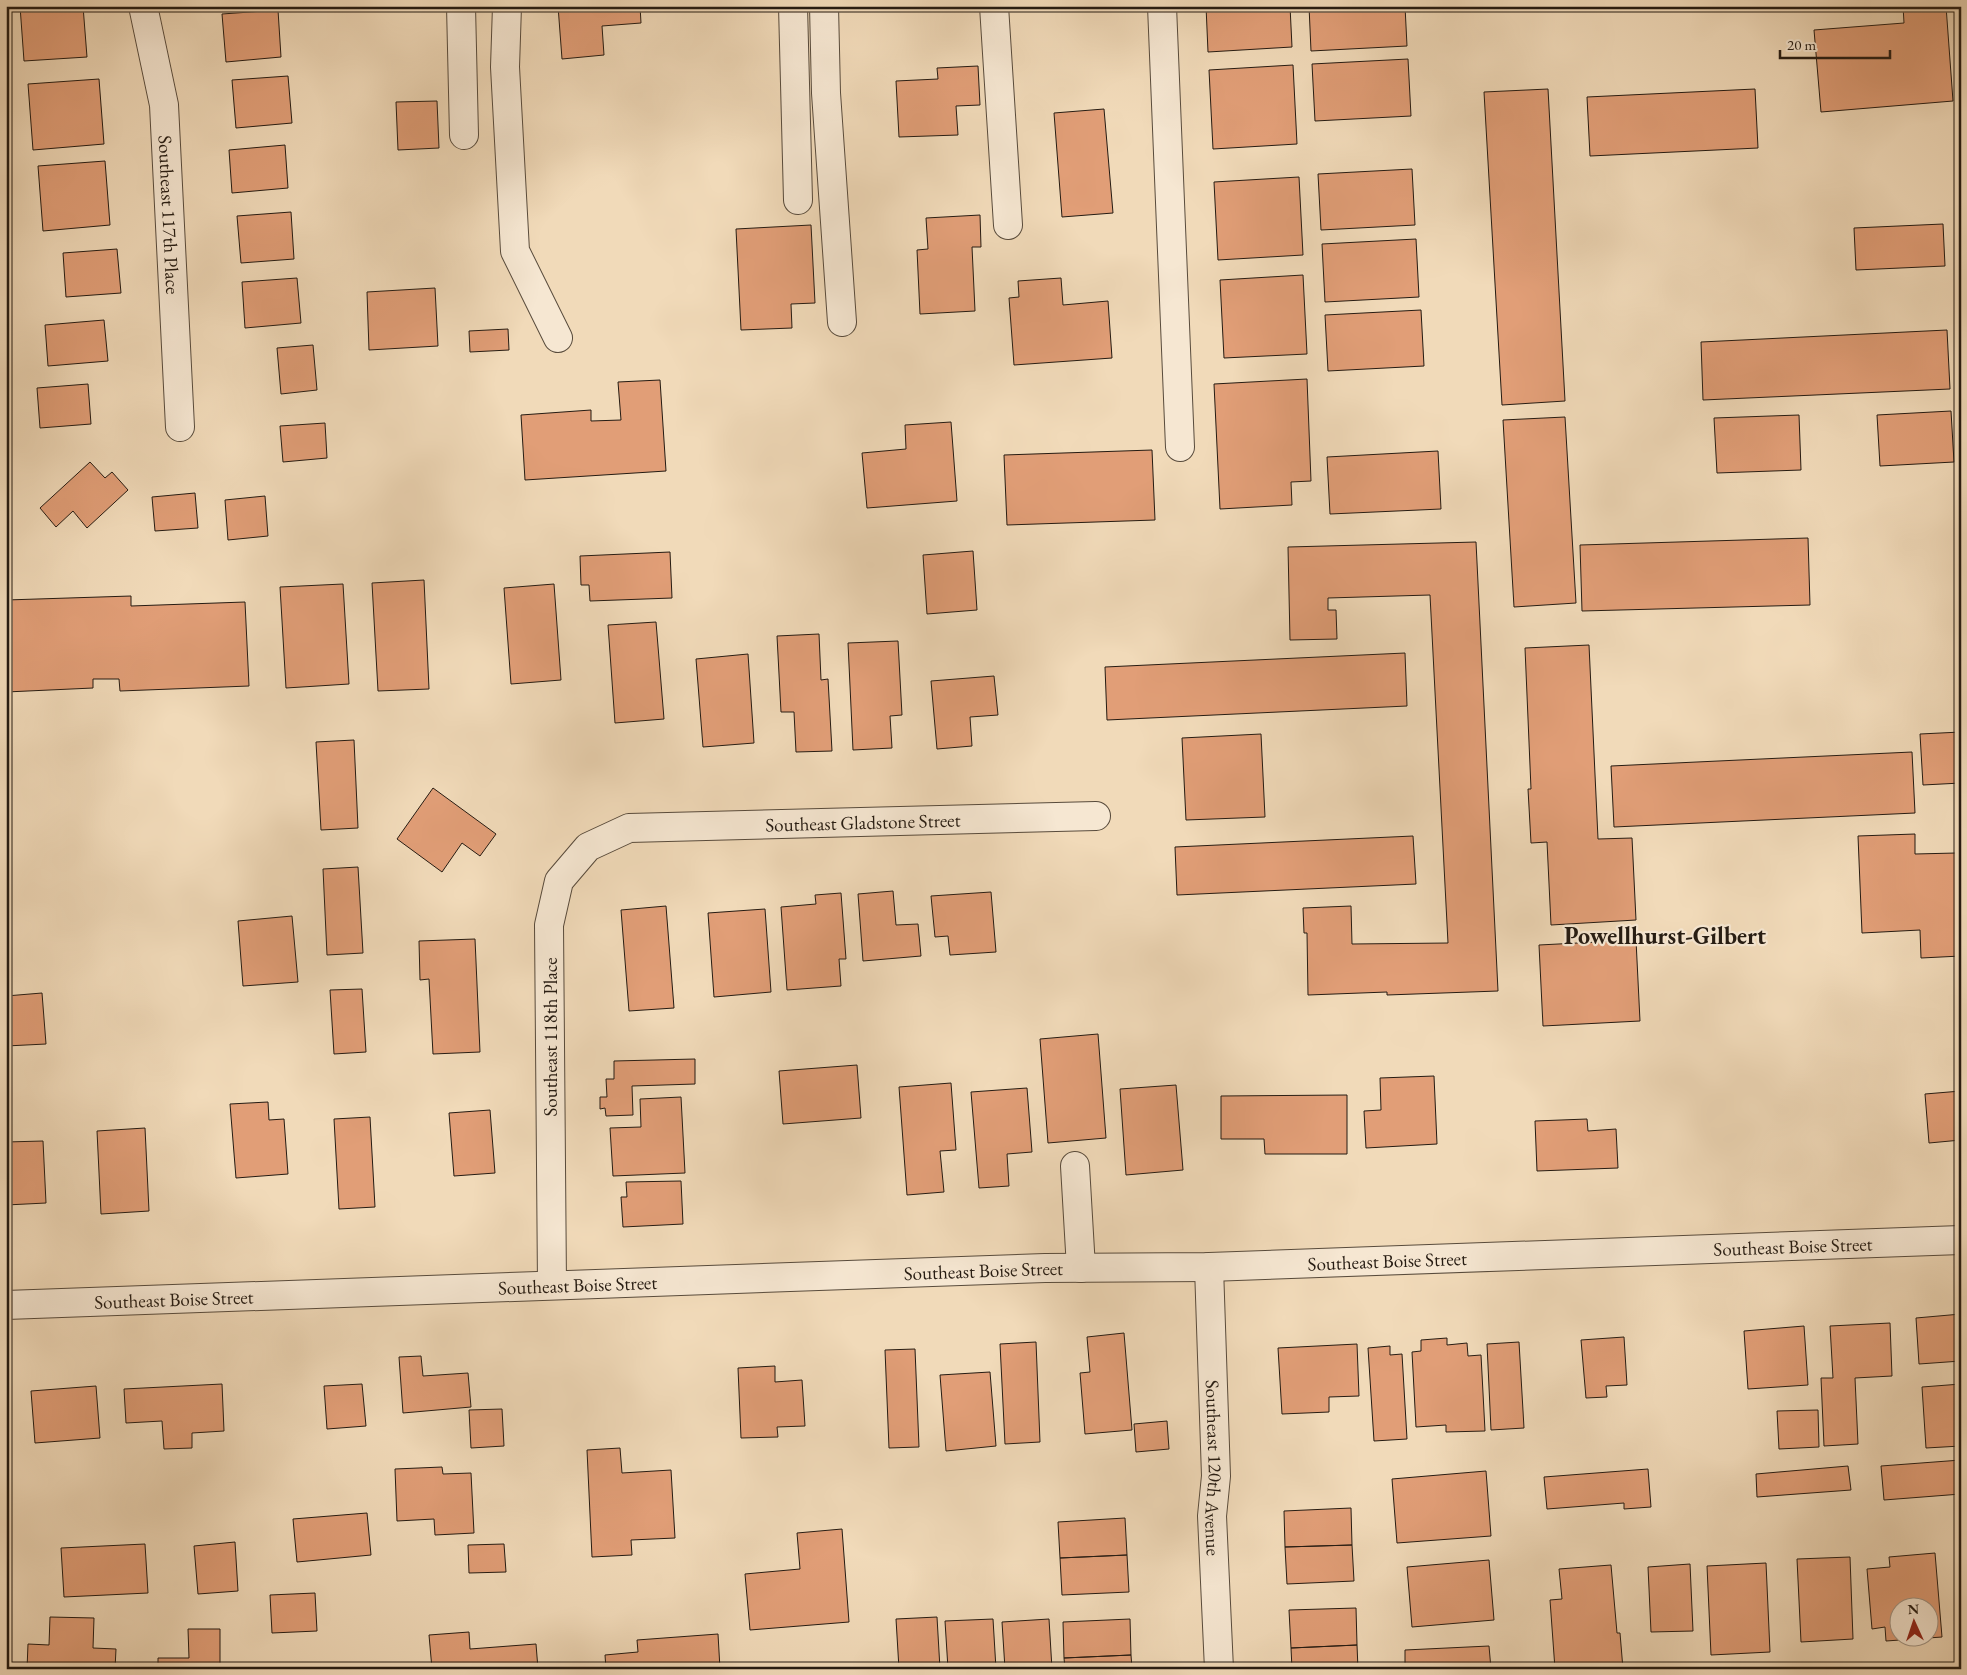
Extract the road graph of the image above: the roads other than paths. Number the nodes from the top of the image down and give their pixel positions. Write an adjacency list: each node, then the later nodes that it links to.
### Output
1 (142, 6): 13 (street, Southeast 117th Place)
2 (461, 6): 8 (street)
3 (507, 6): 12 (street)
4 (793, 6): 9 (street)
5 (824, 6): 11 (street)
6 (994, 6): 10 (street)
7 (1162, 6): 14 (street)
8 (464, 136)
9 (798, 200)
10 (1008, 225)
11 (842, 322)
12 (558, 338)
13 (180, 427)
14 (1180, 446)
15 (1096, 816): 16 (street, Southeast Gladstone Street)
16 (629, 828): 21 (street, Southeast 118th Place)
17 (1075, 1166): 20 (street)
18 (1961, 1240): 19 (street, Southeast Boise Street)
19 (1209, 1267): 20 (street, Southeast Boise Street); 23 (street, Southeast 120th Avenue)
20 (1082, 1268): 21 (street, Southeast Boise Street)
21 (552, 1285): 22 (street, Southeast Boise Street)
22 (6, 1305)
23 (1220, 1669)

